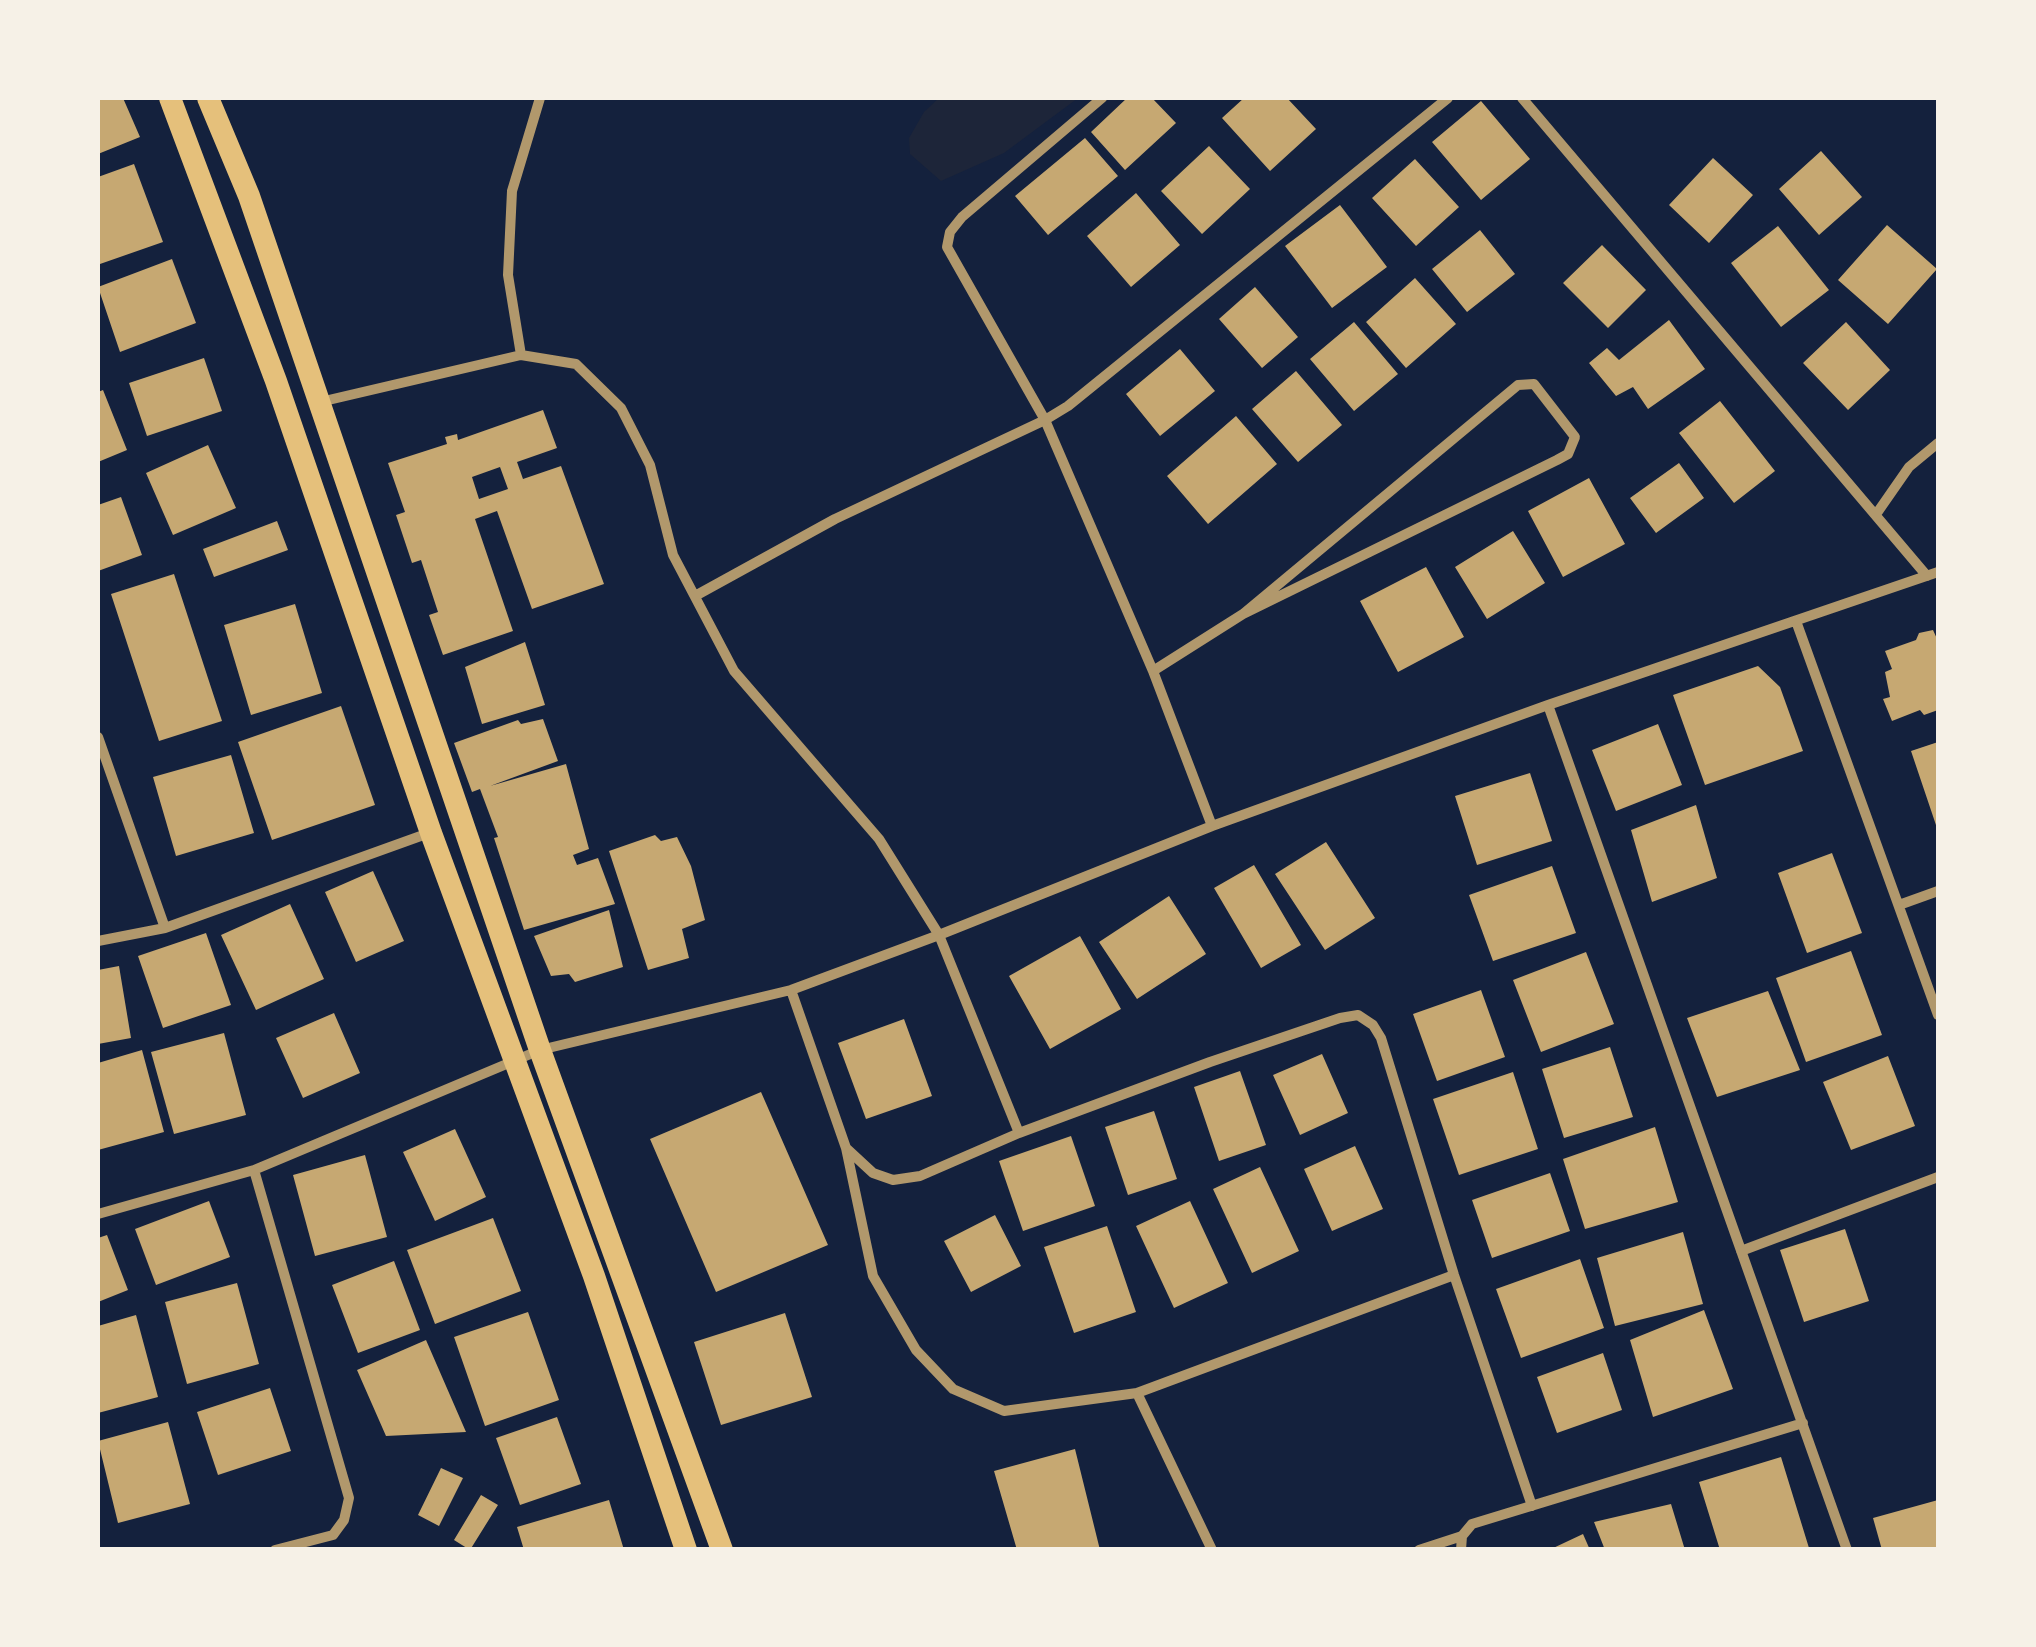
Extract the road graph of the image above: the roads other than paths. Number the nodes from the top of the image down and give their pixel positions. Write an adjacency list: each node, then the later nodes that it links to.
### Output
1 (170, 98): 20 (main road)
2 (208, 98): 8 (main road)
3 (540, 98): 7 (street)
4 (1102, 98): 9 (street)
5 (1448, 98): 9 (street)
6 (1522, 98): 11 (street)
7 (521, 355): 8 (street); 13 (street)
8 (320, 402): 28 (main road)
9 (1045, 420): 13 (street); 16 (street)
10 (1938, 443): 11 (street)
11 (1876, 513): 12 (street)
12 (1933, 574): 15 (street)
13 (695, 596): 24 (street)
14 (1244, 614): 14 (street); 16 (street)
15 (1796, 621): 17 (street); 22 (street)
16 (1154, 670): 19 (street)
17 (1548, 706): 19 (street); 35 (street)
18 (98, 736): 23 (street)
19 (1212, 826): 24 (street)
20 (430, 833): 23 (street); 29 (main road)
21 (1938, 891): 22 (street)
22 (1898, 905): 27 (street)
23 (165, 928): 25 (street)
24 (939, 936): 26 (street); 30 (street)
25 (98, 941)
26 (791, 990): 28 (street); 31 (street)
27 (1938, 1015)
28 (540, 1050): 29 (street); 43 (main road)
29 (512, 1060): 32 (street); 42 (main road)
30 (1019, 1133): 31 (street); 36 (street)
31 (846, 1148): 37 (street)
32 (254, 1170): 34 (street); 41 (street)
33 (1938, 1177): 35 (street)
34 (98, 1214)
35 (1742, 1251): 38 (street)
36 (1454, 1275): 37 (street); 39 (street)
37 (1138, 1393): 44 (street)
38 (1802, 1423): 39 (street); 47 (street)
39 (1532, 1506): 40 (street)
40 (1462, 1536): 45 (street); 46 (street)
41 (275, 1550)
42 (686, 1550)
43 (722, 1550)
44 (1212, 1550)
45 (1419, 1550)
46 (1462, 1550)
47 (1848, 1550)

